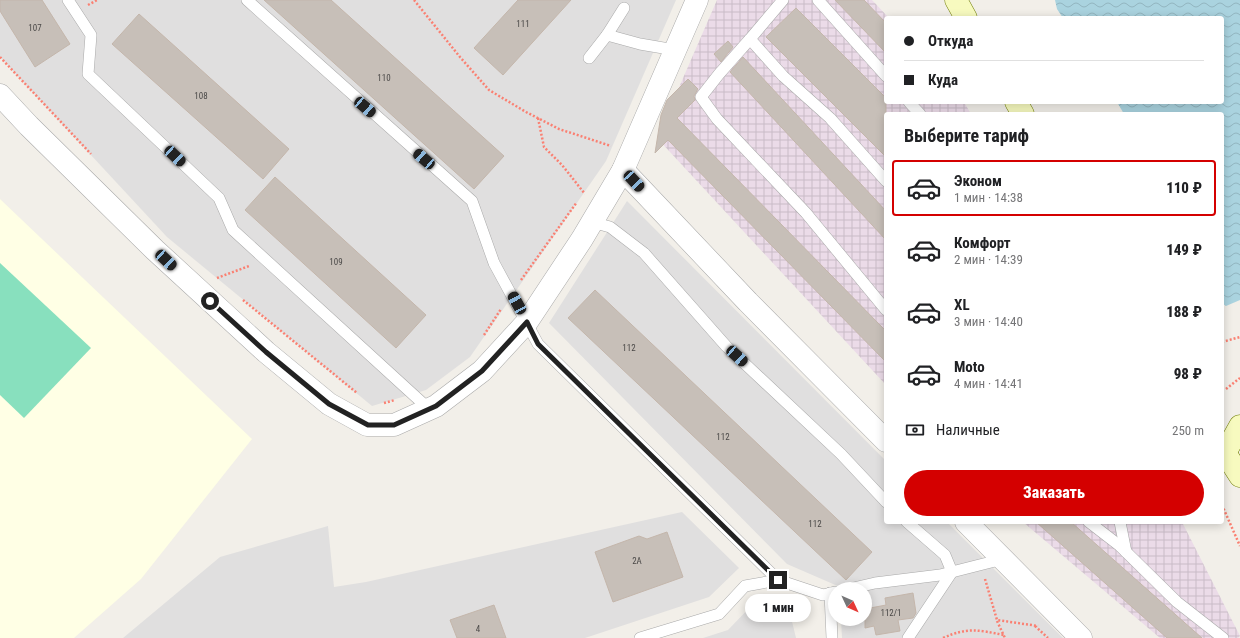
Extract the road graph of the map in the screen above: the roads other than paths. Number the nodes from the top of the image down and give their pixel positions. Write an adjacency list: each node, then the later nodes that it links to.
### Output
1 (68, 0): 22 (lane)
2 (247, 0): 21 (lane)
3 (697, 0): 11 (street)
4 (783, 0): 10 (lane)
5 (818, 0): 13 (lane)
6 (956, 0): 8 (main road)
7 (624, 8): 9 (lane)
8 (965, 16)
9 (607, 35): 11 (lane); 12 (lane)
10 (750, 39): 18 (lane); 20 (lane)
11 (675, 50): 17 (street)
12 (589, 58)
13 (884, 74)
14 (0, 95): 22 (street)
15 (911, 104): 16 (lane)
16 (918, 112)
17 (616, 162): 19 (street); 24 (street)
18 (884, 178)
19 (596, 215): 21 (street); 28 (lane)
20 (884, 308)
21 (527, 322): 22 (street); 36 (lane)
22 (429, 409)
23 (1240, 426): 25 (main road)
24 (884, 439)
25 (1224, 449)
26 (1224, 452): 27 (main road)
27 (1240, 476)
28 (884, 500)
29 (909, 524): 35 (lane)
30 (968, 524): 34 (street)
31 (1091, 524): 33 (lane)
32 (1120, 524): 33 (lane)
33 (1126, 552): 44 (lane)
34 (1003, 559): 35 (lane); 43 (street)
35 (952, 572): 37 (lane); 42 (lane)
36 (778, 580): 38 (lane); 40 (lane)
37 (872, 583)
38 (828, 594)
39 (832, 626): 41 (lane)
40 (640, 638)
41 (832, 638)
42 (908, 638)
43 (1081, 638)
44 (1222, 638)

